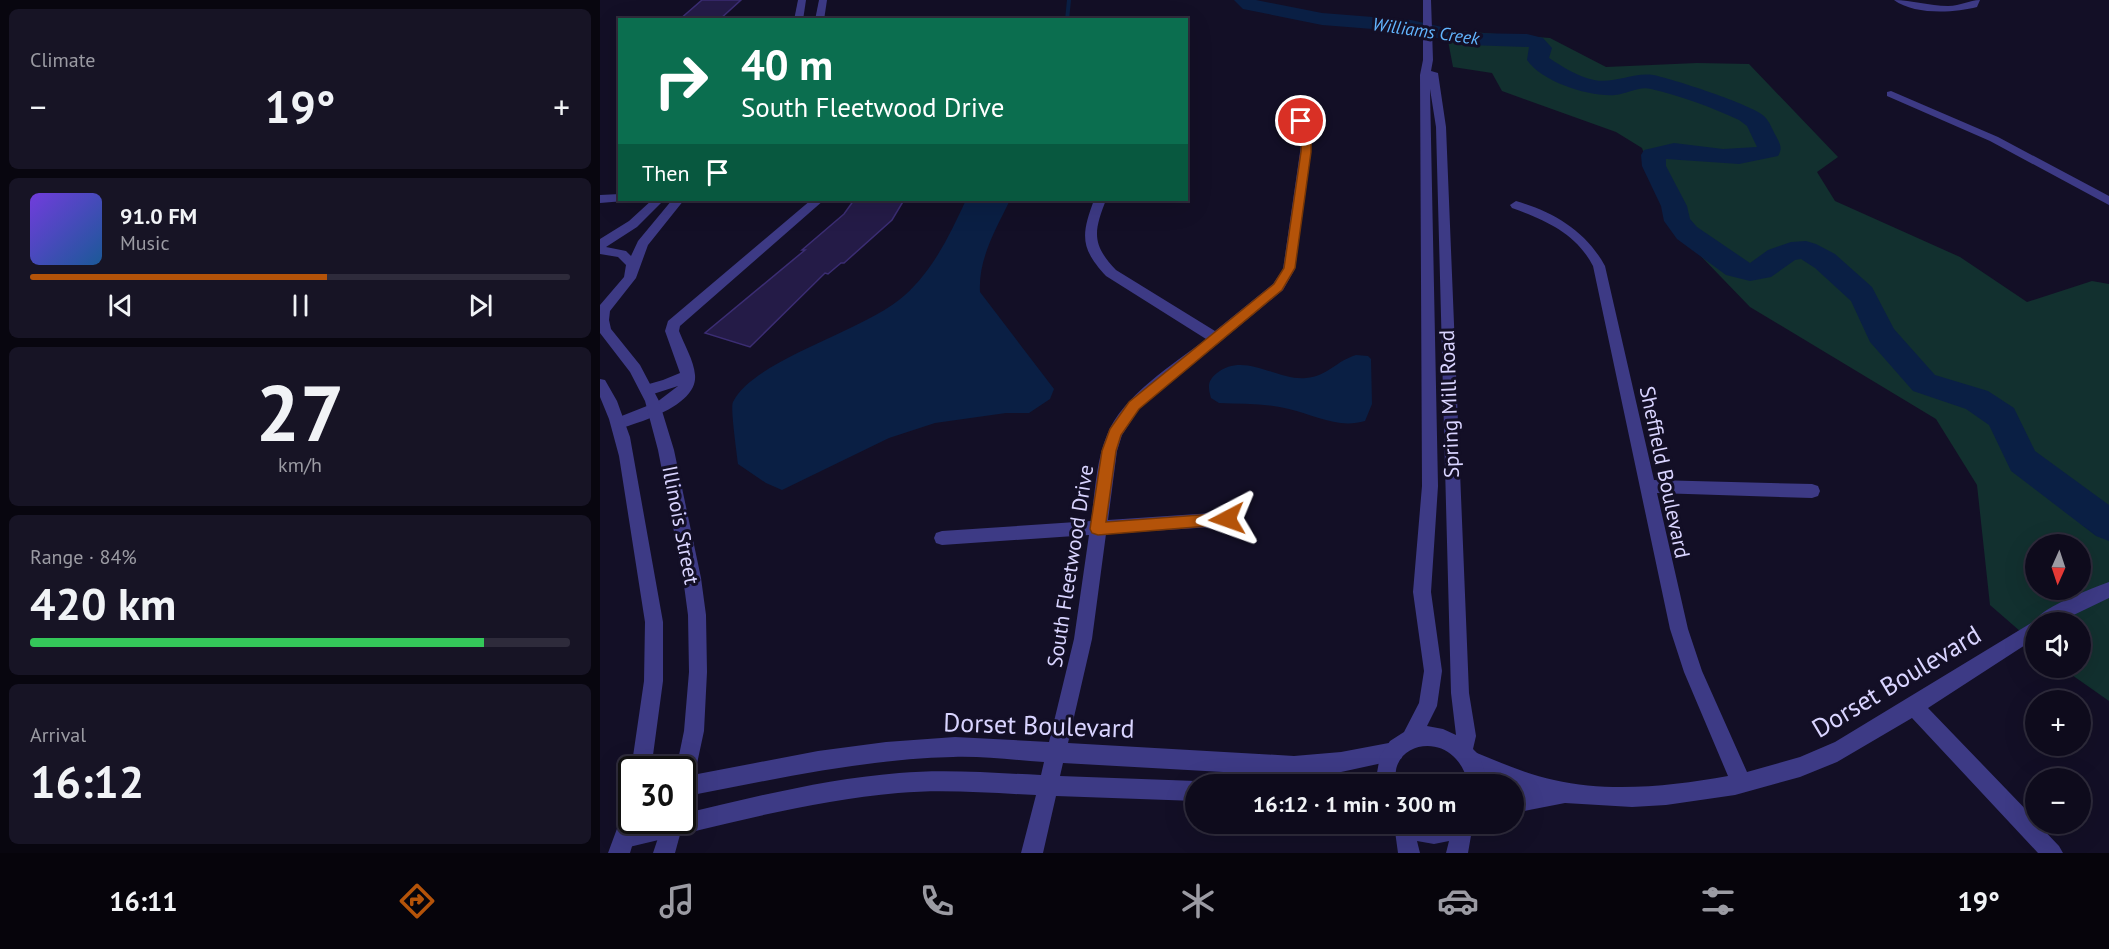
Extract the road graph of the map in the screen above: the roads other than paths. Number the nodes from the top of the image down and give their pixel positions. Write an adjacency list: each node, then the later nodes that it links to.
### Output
1 (802, 0): 6 (street)
2 (823, 0): 7 (street)
3 (1427, 0): 8 (street, Spring Mill Road)
4 (1898, 0): 5 (street)
5 (1976, 0)
6 (798, 18)
7 (819, 18)
8 (1428, 60): 39 (street, Spring Mill Road); 41 (street, Spring Mill Road)
9 (1892, 94): 17 (street)
10 (1301, 121): 24 (street, South Fleetwood Drive)
11 (618, 198): 12 (street)
12 (600, 199)
13 (657, 201): 19 (street)
14 (677, 201): 21 (street)
15 (817, 201): 25 (street)
16 (1100, 201): 24 (street)
17 (2109, 201)
18 (1516, 205): 30 (street, Sheffield Boulevard)
19 (600, 245)
20 (600, 250): 21 (street)
21 (632, 271): 22 (street)
22 (624, 287): 23 (street); 27 (street, Illinois Street)
23 (600, 306)
24 (1215, 338): 33 (street, South Fleetwood Drive)
25 (688, 375): 27 (street); 28 (street)
26 (600, 384): 29 (street, Illinois Street)
27 (647, 390): 28 (street, Illinois Street)
28 (654, 409): 29 (street); 43 (street, Illinois Street)
29 (619, 423): 42 (street, Illinois Street)
30 (1647, 486): 31 (street); 47 (street, Sheffield Boulevard)
31 (1812, 491)
32 (1227, 519): 33 (street)
33 (1098, 529): 34 (street); 44 (street, South Fleetwood Drive)
34 (942, 538)
35 (2109, 590): 36 (street)
36 (2061, 612)
37 (2025, 635): 38 (street, Dorset Boulevard)
38 (1914, 706): 47 (street, Dorset Boulevard); 62 (street)
39 (1412, 738): 40 (street); 41 (street, Dorset Boulevard)
40 (1394, 752): 44 (street, Dorset Boulevard); 45 (street)
41 (1468, 755): 46 (street, Spring Mill Road); 50 (street, Dorset Boulevard)
42 (643, 756)
43 (689, 756)
44 (1052, 770): 48 (street, Dorset Boulevard); 49 (street, Dorset Boulevard); 52 (street, Dorset Boulevard); 59 (street, South Fleetwood Drive)
45 (1386, 774)
46 (1475, 774)
47 (1741, 782): 50 (street, Dorset Boulevard)
48 (696, 784)
49 (1185, 789)
50 (1567, 793): 51 (street, Dorset Boulevard)
51 (1524, 801)
52 (696, 819)
53 (649, 834): 57 (street, Dorset Boulevard)
54 (670, 834): 58 (street)
55 (1405, 834): 60 (street)
56 (1461, 834): 61 (street)
57 (622, 845)
58 (664, 853)
59 (1032, 853)
60 (1408, 853)
61 (1457, 853)
62 (2052, 853)

